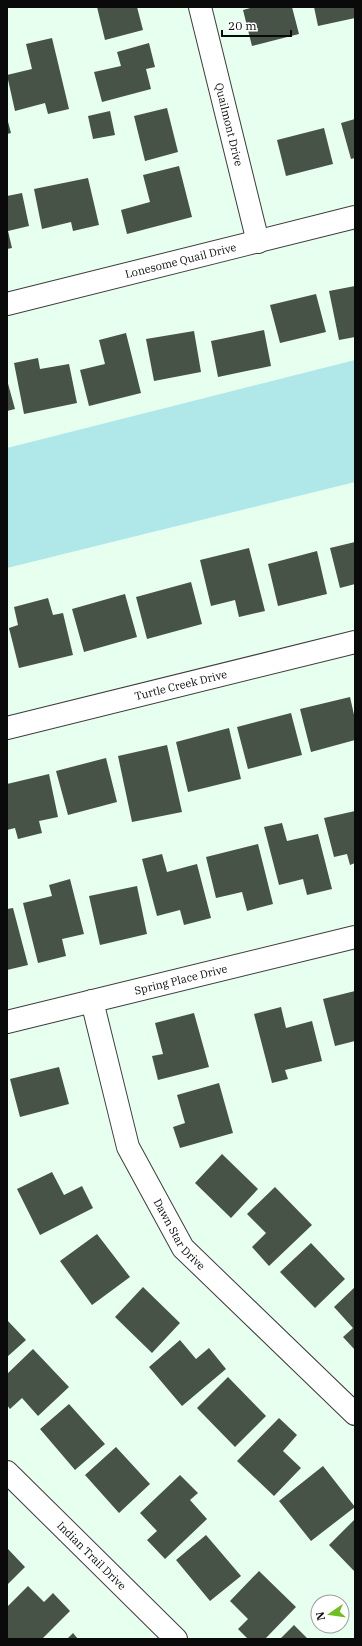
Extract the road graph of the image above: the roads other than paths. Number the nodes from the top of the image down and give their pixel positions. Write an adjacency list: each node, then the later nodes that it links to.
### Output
1 (200, 7): 3 (street, Quailmont Drive)
2 (355, 217): 3 (street, Lonesome Quail Drive)
3 (258, 242): 4 (street, Lonesome Quail Drive)
4 (7, 304)
5 (355, 642): 6 (street, Turtle Creek Drive)
6 (7, 728)
7 (355, 937): 8 (street, Spring Place Drive)
8 (92, 1001): 9 (street, Spring Place Drive); 10 (street, Dawn Star Drive)
9 (7, 1022)
10 (355, 1414)
11 (7, 1472): 12 (street, Indian Trail Drive)
12 (176, 1639)

